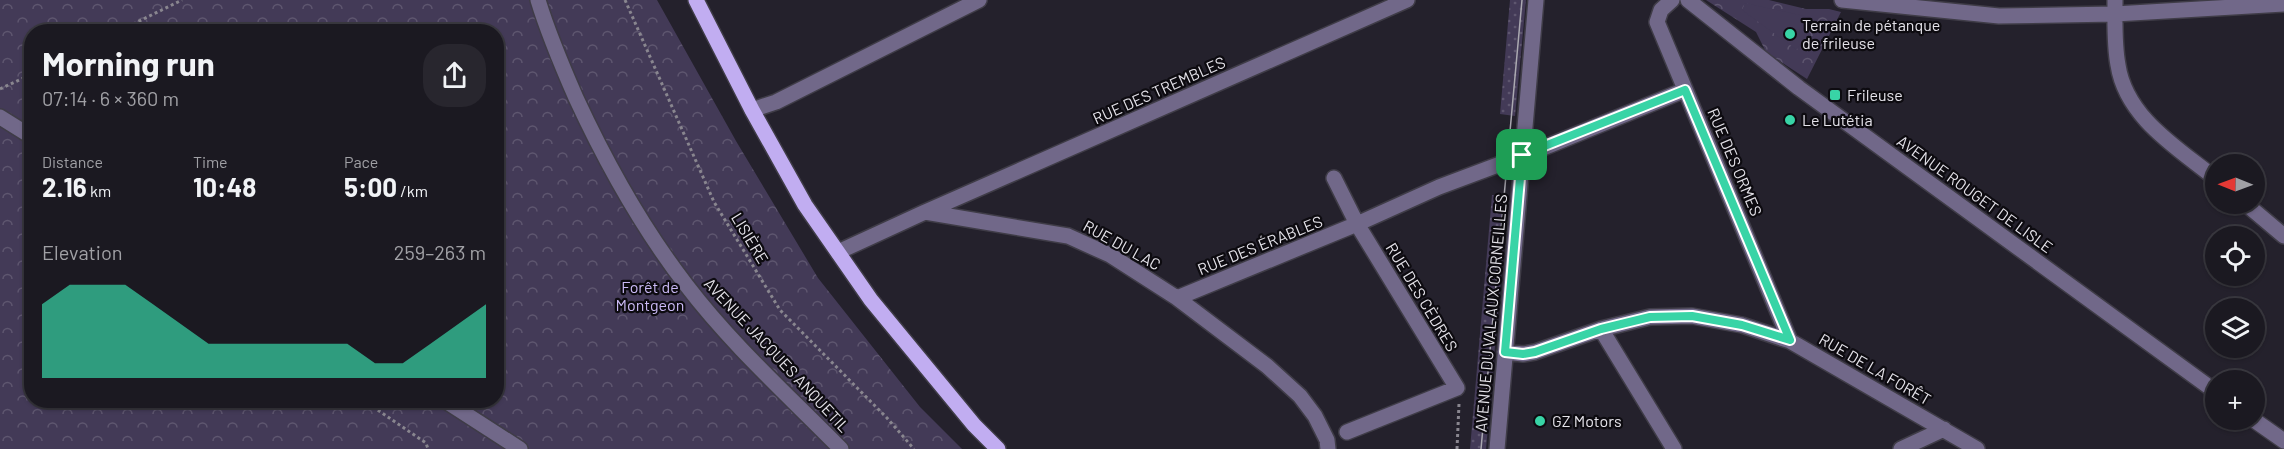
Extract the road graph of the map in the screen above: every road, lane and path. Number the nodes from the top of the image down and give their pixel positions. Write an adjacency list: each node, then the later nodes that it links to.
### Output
1 (182, 0): 15 (path)
2 (538, 0): 44 (street, AVENUE JACQUES ANQUETIL)
3 (625, 0): 45 (path, LISIÈRE)
4 (696, 0): 19 (main road)
5 (979, 0): 19 (street)
6 (1407, 0): 25 (street, RUE DES TREMBLES)
7 (1536, 0): 22 (street, AVENUE DU VAL AUX CORNEILLES)
8 (1672, 0): 18 (street, RUE DES ORMES)
9 (1688, 0): 34 (street, AVENUE ROUGET DE LISLE)
10 (1842, 0): 11 (street)
11 (1861, 2): 13 (street)
12 (2277, 3): 14 (street)
13 (1988, 7): 14 (street)
14 (2115, 7): 23 (street)
15 (133, 24)
16 (24, 78): 17 (path)
17 (0, 89)
18 (1685, 90): 22 (street, RUE DES ÉRABLES); 32 (street, RUE DES ORMES)
19 (752, 110): 29 (main road)
20 (0, 117): 21 (street)
21 (24, 132)
22 (1522, 155): 27 (street, RUE DES ÉRABLES); 33 (street, AVENUE DU VAL AUX CORNEILLES)
23 (2205, 170)
24 (1334, 178): 27 (street)
25 (925, 212): 29 (street); 30 (street, RUE DU LAC)
26 (2258, 214): 28 (street)
27 (1357, 224): 30 (street, RUE DES ÉRABLES); 35 (street, RUE DES CÈDRES)
28 (2284, 237)
29 (838, 252): 46 (main road)
30 (1177, 298): 47 (street, RUE DU LAC)
31 (1601, 329): 32 (street, RUE DE LA FORÊT); 33 (street, RUE DE LA FORÊT); 50 (street)
32 (1790, 340): 39 (street, RUE DE LA FORÊT)
33 (1505, 352): 49 (street, AVENUE DU VAL AUX CORNEILLES)
34 (2205, 384)
35 (1457, 388): 40 (street); 48 (path)
36 (375, 408): 42 (path)
37 (456, 408): 43 (street)
38 (2265, 428): 41 (street)
39 (1944, 429): 51 (street); 52 (street, RUE DE LA FORÊT)
40 (1347, 432)
41 (2284, 441)
42 (428, 449)
43 (520, 449)
44 (841, 449)
45 (914, 449)
46 (998, 449)
47 (1328, 449)
48 (1457, 449)
49 (1497, 449)
50 (1674, 449)
51 (1901, 449)
52 (1977, 449)

